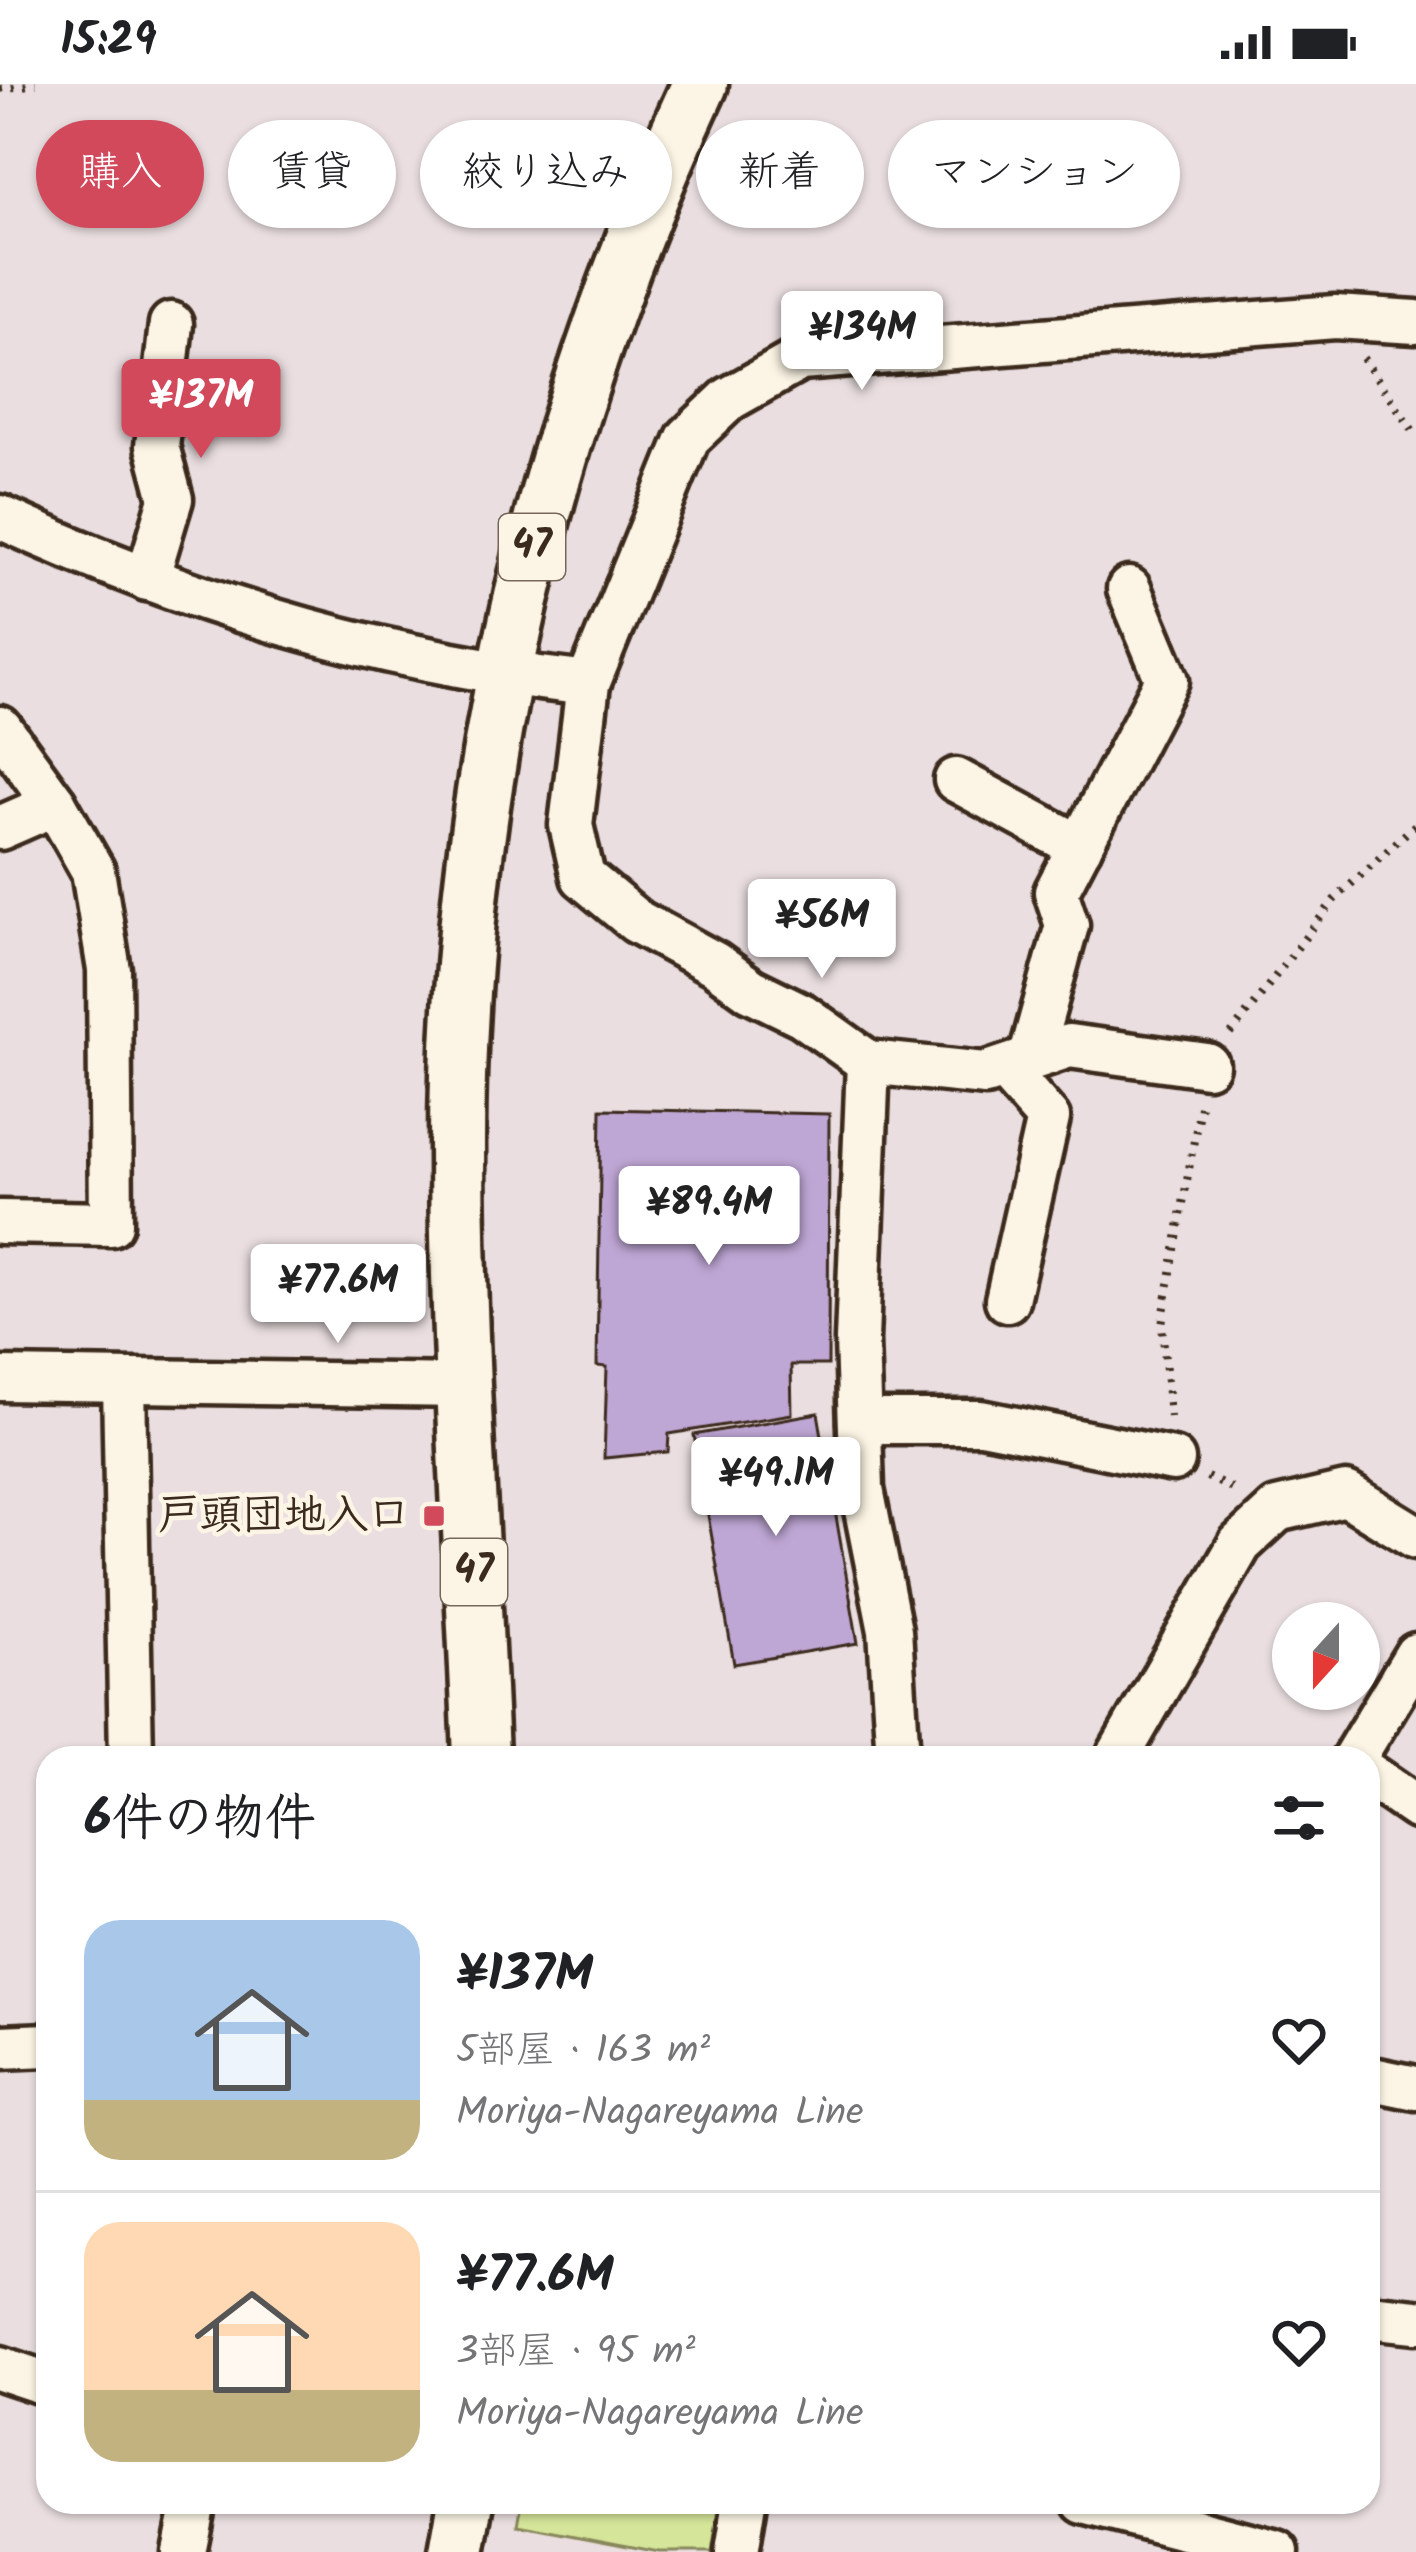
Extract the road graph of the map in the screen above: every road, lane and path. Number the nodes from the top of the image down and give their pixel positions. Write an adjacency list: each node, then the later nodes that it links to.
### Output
1 (36, 84): 3 (path)
2 (700, 84): 11 (main road, 47)
3 (0, 89)
4 (1335, 317): 5 (street); 7 (path); 12 (street)
5 (1416, 322)
6 (171, 324): 9 (street)
7 (1416, 434)
8 (0, 517): 9 (street)
9 (147, 579): 11 (street)
10 (1130, 589): 18 (street)
11 (505, 674): 12 (street); 26 (main road, 47)
12 (589, 684): 19 (street)
13 (0, 728): 15 (street)
14 (956, 780): 18 (street)
15 (55, 804): 17 (street); 22 (street)
16 (1416, 824): 21 (path)
17 (0, 828)
18 (1080, 847): 20 (street)
19 (868, 1062): 20 (street); 27 (street)
20 (1017, 1064): 21 (street); 23 (street)
21 (1207, 1065): 28 (path)
22 (0, 1222)
23 (1007, 1300)
24 (0, 1379): 25 (street)
25 (124, 1382): 26 (street); 32 (street)
26 (465, 1386): 33 (main road, 47)
27 (860, 1422): 28 (street); 34 (street)
28 (1173, 1460): 29 (path)
29 (1277, 1510): 30 (street); 35 (street)
30 (1416, 1537)
31 (1416, 1655): 36 (street)
32 (131, 1746)
33 (481, 1746)
34 (897, 1746)
35 (1124, 1746)
36 (1361, 1746)
37 (1380, 1782): 38 (street)
38 (1416, 1807)
39 (36, 2046): 40 (street)
40 (0, 2047)
41 (1380, 2080): 42 (street)
42 (1416, 2088)
43 (1380, 2317): 44 (street)
44 (1416, 2321)
45 (0, 2368): 46 (street)
46 (36, 2380)
47 (192, 2514): 51 (street)
48 (464, 2514): 52 (main road)
49 (743, 2514): 53 (street)
50 (1140, 2514): 54 (street)
51 (184, 2552)
52 (458, 2552)
53 (737, 2552)
54 (1277, 2552)

